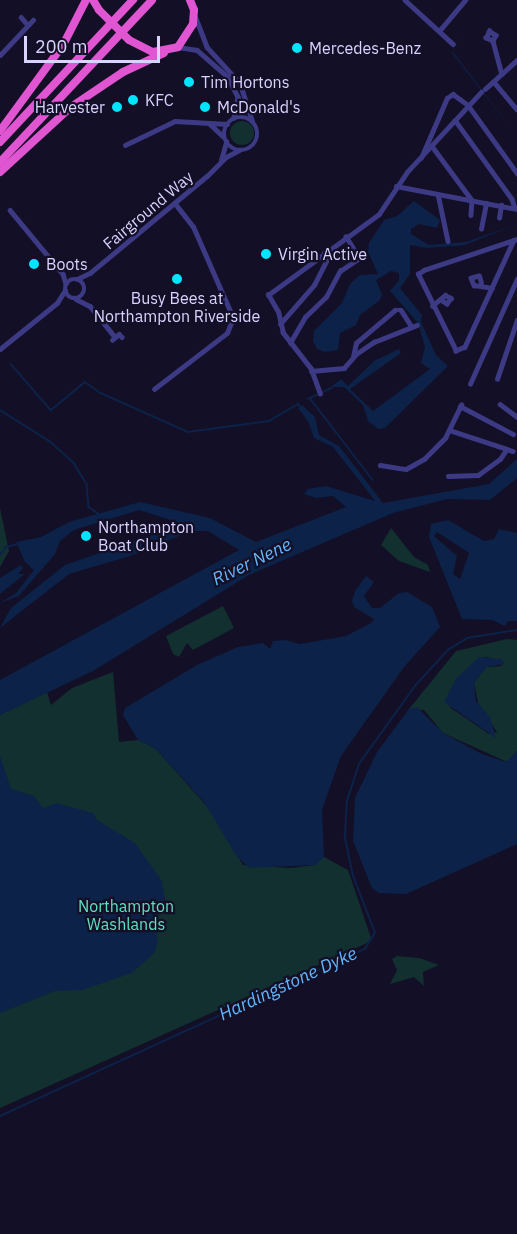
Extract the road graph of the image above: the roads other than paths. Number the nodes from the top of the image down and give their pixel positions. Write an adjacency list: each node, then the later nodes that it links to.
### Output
1 (86, 0): 31 (highway)
2 (93, 0): 19 (highway, bridge)
3 (133, 0): 33 (highway)
4 (152, 0): 38 (highway)
5 (190, 0): 9 (highway)
6 (198, 0): 9 (highway)
7 (405, 0): 13 (street)
8 (462, 2): 13 (street)
9 (195, 13): 17 (highway); 27 (street)
10 (21, 17): 12 (street)
11 (33, 20): 12 (street)
12 (27, 24): 18 (street)
13 (440, 30): 16 (street)
14 (493, 41): 22 (street)
15 (0, 44): 18 (street)
16 (453, 44)
17 (178, 47): 19 (highway); 26 (street)
18 (6, 50): 20 (street)
19 (164, 53): 40 (highway)
20 (0, 55)
21 (517, 60): 22 (street)
22 (502, 74): 23 (street)
23 (494, 82): 24 (street); 25 (street)
24 (468, 105): 28 (street); 37 (street); 41 (street)
25 (517, 109)
26 (234, 118): 27 (street); 30 (street)
27 (252, 120): 36 (street)
28 (455, 120): 35 (street); 48 (street)
29 (207, 122): 30 (street); 32 (street); 34 (street)
30 (227, 124): 32 (street)
31 (0, 131)
32 (226, 140): 36 (street); 39 (street)
33 (0, 142)
34 (125, 145)
35 (432, 146): 37 (street); 44 (street)
36 (239, 150): 39 (street, Fairground Way)
37 (420, 158): 42 (street)
38 (0, 162)
39 (220, 162): 46 (street, Fairground Way)
40 (0, 172)
41 (517, 173)
42 (396, 186): 43 (street); 53 (street)
43 (438, 194): 44 (street); 55 (street)
44 (472, 200): 45 (street); 50 (street)
45 (486, 203): 47 (street); 52 (street)
46 (175, 204): 57 (street, Fairground Way); 79 (street)
47 (501, 206): 48 (street); 51 (street)
48 (516, 208)
49 (10, 210): 58 (street)
50 (471, 215)
51 (499, 218)
52 (481, 229)
53 (346, 237): 56 (street); 73 (street)
54 (516, 240): 64 (street); 69 (street)
55 (448, 241)
56 (324, 253): 71 (street); 71 (street)
57 (90, 273): 59 (street, Fairground Way); 63 (street)
58 (63, 274): 59 (street); 62 (street)
59 (75, 279): 62 (street, Fairground Way); 63 (street)
60 (517, 279): 78 (street)
61 (481, 283): 64 (street)
62 (65, 287): 65 (street); 67 (street)
63 (85, 288): 65 (street); 68 (street)
64 (492, 288): 69 (street)
65 (73, 298): 67 (street); 68 (street)
66 (442, 301): 69 (street)
67 (57, 303): 74 (street)
68 (90, 306): 72 (street)
69 (432, 306)
70 (517, 320): 77 (street)
71 (280, 324): 73 (street)
72 (122, 337)
73 (290, 343): 76 (street)
74 (0, 349)
75 (353, 357): 75 (street); 76 (street)
76 (311, 371): 80 (street)
77 (496, 379)
78 (470, 384)
79 (154, 389)
80 (320, 394)
81 (500, 404): 82 (street)
82 (517, 417)
83 (449, 430): 84 (street); 85 (street); 87 (street)
84 (513, 434)
85 (506, 450): 86 (street); 88 (street)
86 (513, 451)
87 (380, 465)
88 (448, 476)

